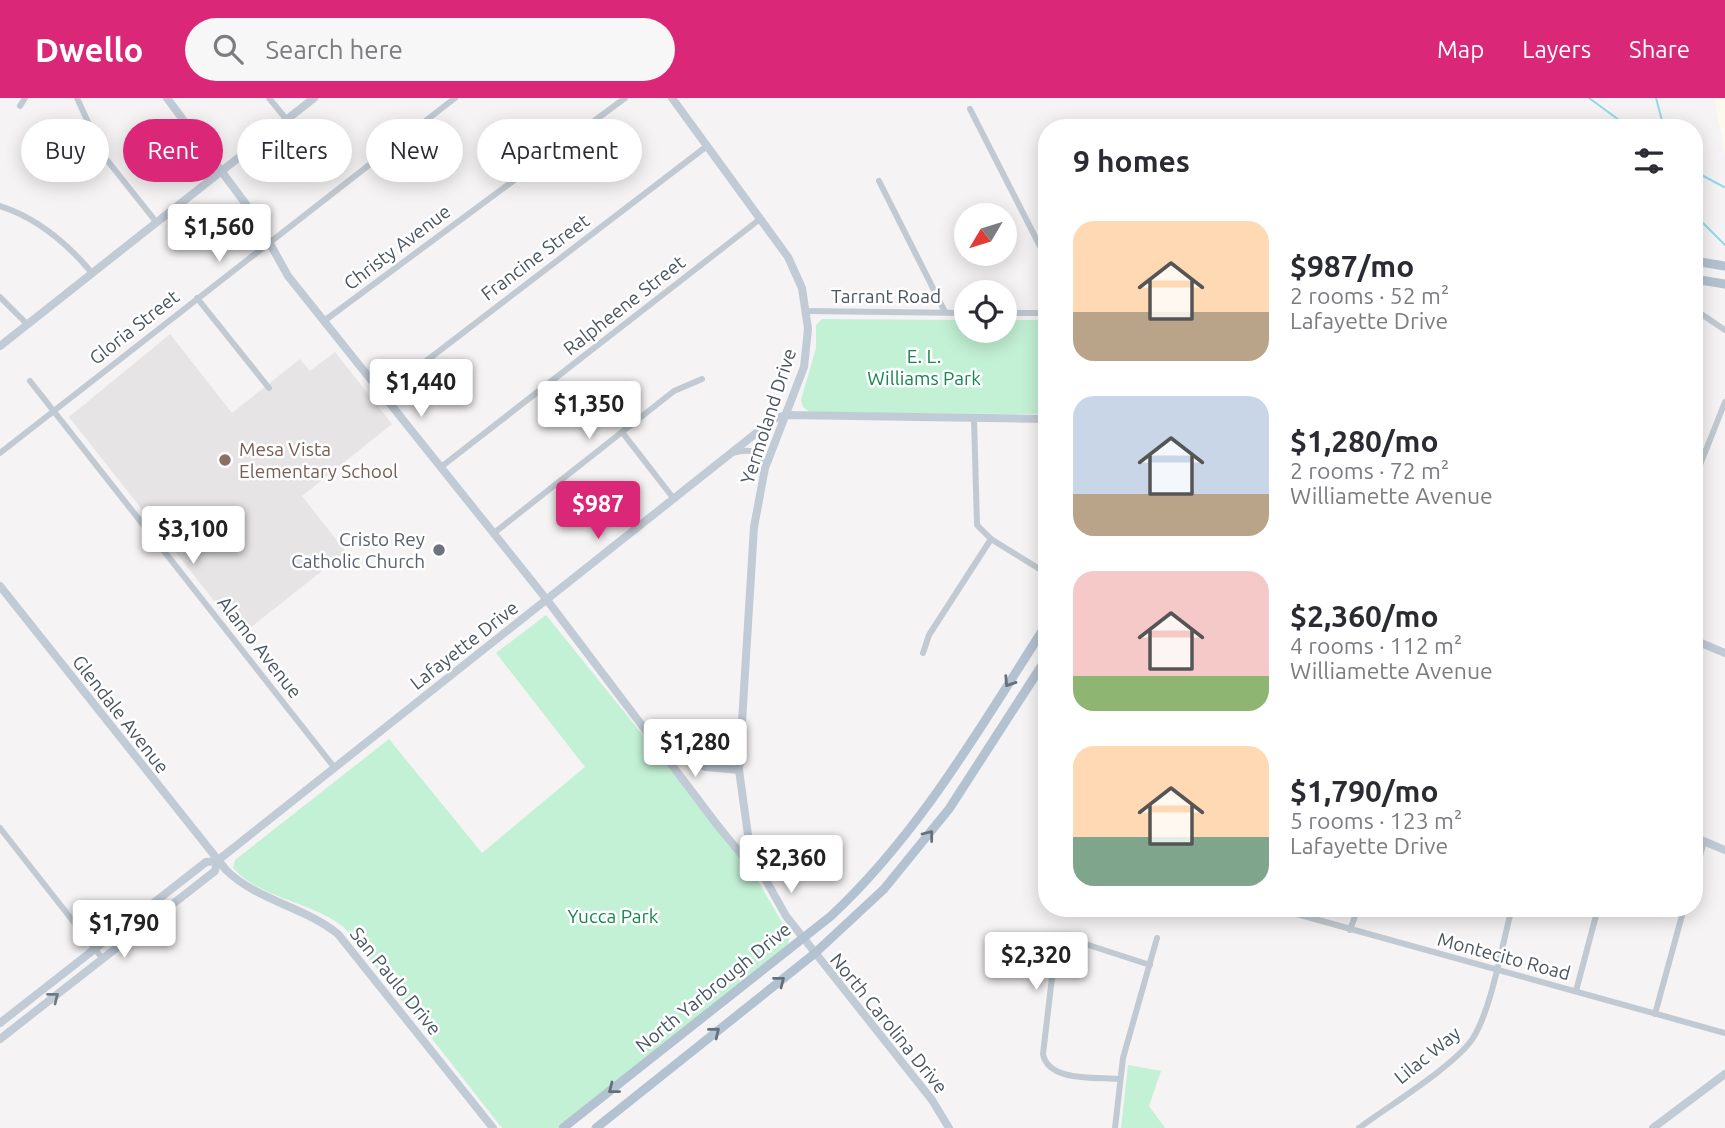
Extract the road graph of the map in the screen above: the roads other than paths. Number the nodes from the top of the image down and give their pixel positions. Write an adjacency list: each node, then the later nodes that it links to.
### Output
1 (25, 98): 9 (street)
2 (77, 98): 22 (street)
3 (167, 98): 11 (street)
4 (269, 98): 12 (street)
5 (314, 98): 13 (street)
6 (455, 98): 23 (street, Gloria Street)
7 (625, 98): 38 (street, Christy Avenue)
8 (672, 98): 14 (street, Yermoland Drive)
9 (20, 106)
10 (970, 109): 24 (street)
11 (182, 119)
12 (285, 119)
13 (287, 119)
14 (707, 146): 21 (street, Yermoland Drive); 45 (street, Francine Street)
15 (237, 159): 16 (street)
16 (223, 170)
17 (223, 175): 23 (street)
18 (879, 181): 33 (street)
19 (208, 182): 22 (street)
20 (0, 206): 27 (street)
21 (760, 219): 32 (street, Yermoland Drive); 55 (street, Ralpheene Street)
22 (156, 223): 27 (street)
23 (268, 241): 31 (street, Gloria Street); 38 (street)
24 (1038, 242)
25 (1703, 262): 26 (main road)
26 (1725, 266)
27 (92, 273): 39 (street)
28 (1703, 280): 29 (main road)
29 (1725, 284)
30 (0, 297): 39 (street)
31 (197, 298): 44 (street); 47 (street, Gloria Street)
32 (806, 311): 33 (street, Tarrant Road); 48 (street, Yermoland Drive)
33 (945, 312): 34 (street, Tarrant Road)
34 (954, 312)
35 (1017, 313): 36 (street)
36 (1038, 313)
37 (1703, 315): 40 (street)
38 (324, 321): 45 (street)
39 (27, 324): 41 (street)
40 (1725, 330)
41 (0, 346)
42 (702, 379): 51 (street)
43 (30, 381): 47 (street, Alamo Avenue)
44 (269, 388)
45 (383, 394): 55 (street)
46 (1725, 402): 54 (street)
47 (54, 411): 52 (street, Gloria Street); 69 (street, Alamo Avenue)
48 (786, 415): 49 (street); 53 (street, Lafayette Drive); 56 (street, Yermoland Drive)
49 (974, 419): 50 (street); 59 (street)
50 (1038, 419)
51 (622, 432): 57 (street); 58 (street)
52 (0, 453)
53 (732, 454): 56 (street); 57 (street, Lafayette Drive)
54 (1703, 457)
55 (441, 467): 58 (street)
56 (765, 468): 70 (street, Yermoland Drive)
57 (674, 499): 62 (street, Lafayette Drive)
58 (494, 534): 62 (street)
59 (991, 539): 60 (street); 65 (street)
60 (1038, 568)
61 (0, 586): 76 (street, Glendale Avenue)
62 (547, 600): 68 (street); 69 (street, Lafayette Drive)
63 (1038, 637): 75 (main road, North Yarbrough Drive, one-way to 75)
64 (1703, 644): 66 (street)
65 (923, 653)
66 (1725, 653)
67 (1038, 671): 77 (main road, North Yarbrough Drive, one-way to 67)
68 (660, 748): 70 (street); 78 (street)
69 (334, 768): 76 (street, Lafayette Drive)
70 (739, 770): 78 (street, Yermoland Drive)
71 (0, 828): 87 (street)
72 (1704, 842): 73 (street); 74 (street)
73 (1703, 845)
74 (1725, 850)
75 (892, 852): 77 (main road); 85 (main road, North Yarbrough Drive)
76 (217, 861): 87 (street, Lafayette Drive); 89 (street, Lafayette Drive); 101 (street, San Paulo Drive)
77 (906, 864): 88 (main road, North Yarbrough Drive)
78 (758, 866): 85 (street, North Carolina Drive)
79 (1306, 917): 84 (street, Montecito Road)
80 (1355, 917): 84 (street)
81 (1509, 917): 91 (street, Lilac Way)
82 (1596, 917): 92 (street)
83 (1682, 917): 93 (street)
84 (1350, 930): 91 (street, Montecito Road)
85 (803, 938): 88 (street, North Carolina Drive); 99 (main road, North Yarbrough Drive, one-way to 99)
86 (1157, 938): 90 (street)
87 (95, 948): 89 (street); 94 (street, Lafayette Drive)
88 (814, 954): 100 (main road, North Yarbrough Drive, one-way to 88); 104 (street, North Carolina Drive)
89 (102, 958): 96 (street, Lafayette Drive, one-way to 89)
90 (1150, 965): 98 (street); 98 (street)
91 (1495, 971): 92 (street, Montecito Road); 106 (street, Lilac Way)
92 (1576, 991): 93 (street, Montecito Road)
93 (1655, 1014): 95 (street, Montecito Road)
94 (0, 1022)
95 (1725, 1033)
96 (0, 1039)
97 (1725, 1074): 107 (street)
98 (1119, 1079): 105 (street)
99 (593, 1105): 100 (main road); 102 (main road, North Yarbrough Drive)
100 (605, 1121): 103 (main road, North Yarbrough Drive)
101 (493, 1128)
102 (563, 1128)
103 (596, 1128)
104 (949, 1128)
105 (1115, 1128)
106 (1359, 1128)
107 (1653, 1128)

